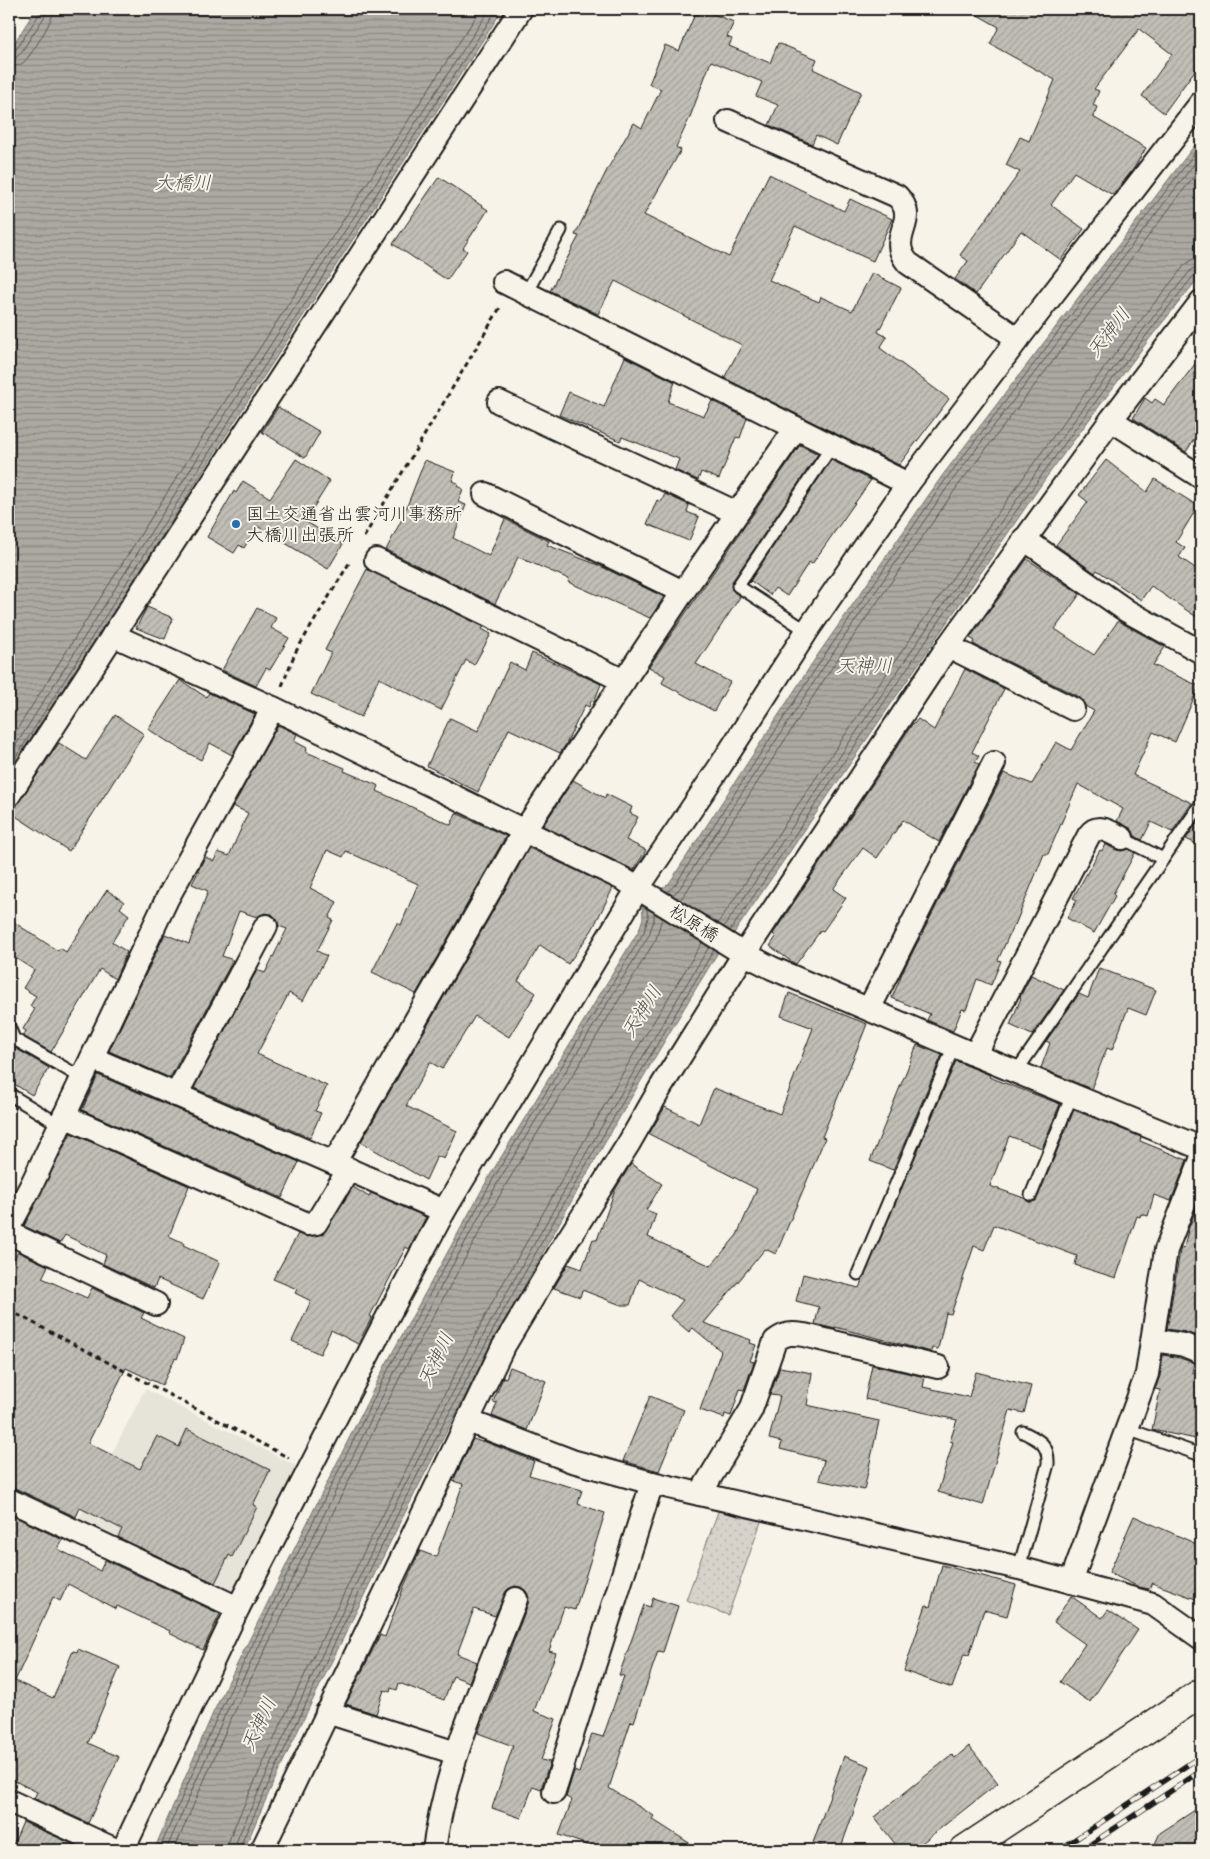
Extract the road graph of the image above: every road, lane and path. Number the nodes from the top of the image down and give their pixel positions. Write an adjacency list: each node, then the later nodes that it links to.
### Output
1 (521, 9): 22 (street)
2 (1201, 103): 7 (street)
3 (728, 121): 7 (street)
4 (561, 230): 5 (lane)
5 (514, 287): 10 (street); 17 (path)
6 (1201, 303): 9 (street)
7 (1018, 339): 13 (street)
8 (499, 402): 15 (street)
9 (1111, 420): 12 (street); 16 (street)
10 (796, 428): 11 (street); 15 (street)
11 (832, 446): 13 (street); 21 (lane)
12 (1201, 477)
13 (908, 484): 21 (street)
14 (485, 494): 20 (street)
15 (737, 513): 20 (street)
16 (1024, 539): 23 (street); 24 (street)
17 (361, 542)
18 (351, 560): 26 (path)
19 (376, 560): 25 (street)
20 (683, 592): 25 (street)
21 (806, 631): 34 (street)
22 (113, 635): 26 (street, 松原橋); 29 (street)
23 (948, 646): 27 (street); 36 (street)
24 (1201, 652)
25 (624, 681): 31 (street)
26 (273, 708): 31 (street, 松原橋); 41 (street)
27 (1073, 709)
28 (994, 763): 37 (street)
29 (9, 795)
30 (1201, 804): 33 (lane)
31 (524, 831): 34 (street, 松原橋); 50 (street)
32 (1122, 838): 33 (lane); 40 (street)
33 (1163, 859): 42 (lane)
34 (643, 892): 36 (street, 松原橋); 52 (street)
35 (266, 926): 45 (street)
36 (742, 952): 37 (street, 松原橋); 61 (street)
37 (869, 1009): 39 (street, 松原橋)
38 (9, 1027): 43 (lane)
39 (954, 1046): 40 (street, 松原橋); 55 (lane)
40 (975, 1055): 42 (street, 松原橋)
41 (92, 1058): 43 (street); 45 (street)
42 (1016, 1072): 46 (street, 松原橋)
43 (82, 1078): 47 (street)
44 (9, 1094): 47 (lane)
45 (176, 1095): 50 (street)
46 (1072, 1095): 48 (street, 松原橋); 51 (lane)
47 (62, 1121): 50 (street); 53 (street)
48 (1201, 1148)
49 (1201, 1160): 58 (street)
50 (342, 1166): 52 (street)
51 (1031, 1196)
52 (444, 1211): 65 (street)
53 (9, 1227)
54 (9, 1233): 56 (street)
55 (858, 1274)
56 (156, 1304)
57 (9, 1310): 65 (path)
58 (1153, 1340): 59 (street); 62 (street)
59 (1201, 1352)
60 (938, 1367): 67 (street)
61 (468, 1422): 66 (street); 75 (street)
62 (1128, 1429): 64 (lane); 70 (street)
63 (1023, 1432): 69 (lane)
64 (1201, 1456)
65 (310, 1469): 72 (street)
66 (652, 1483): 67 (street); 77 (street)
67 (700, 1494): 69 (street)
68 (9, 1500): 72 (street)
69 (1020, 1568): 70 (street)
70 (1072, 1582): 73 (street)
71 (516, 1599): 76 (street)
72 (238, 1608): 80 (street)
73 (1201, 1638)
74 (1201, 1693): 83 (street)
75 (327, 1712): 76 (street); 81 (street)
76 (456, 1753): 82 (street)
77 (554, 1792)
78 (9, 1801): 79 (street)
79 (116, 1850)
80 (123, 1850)
81 (262, 1850)
82 (434, 1850)
83 (964, 1850)

